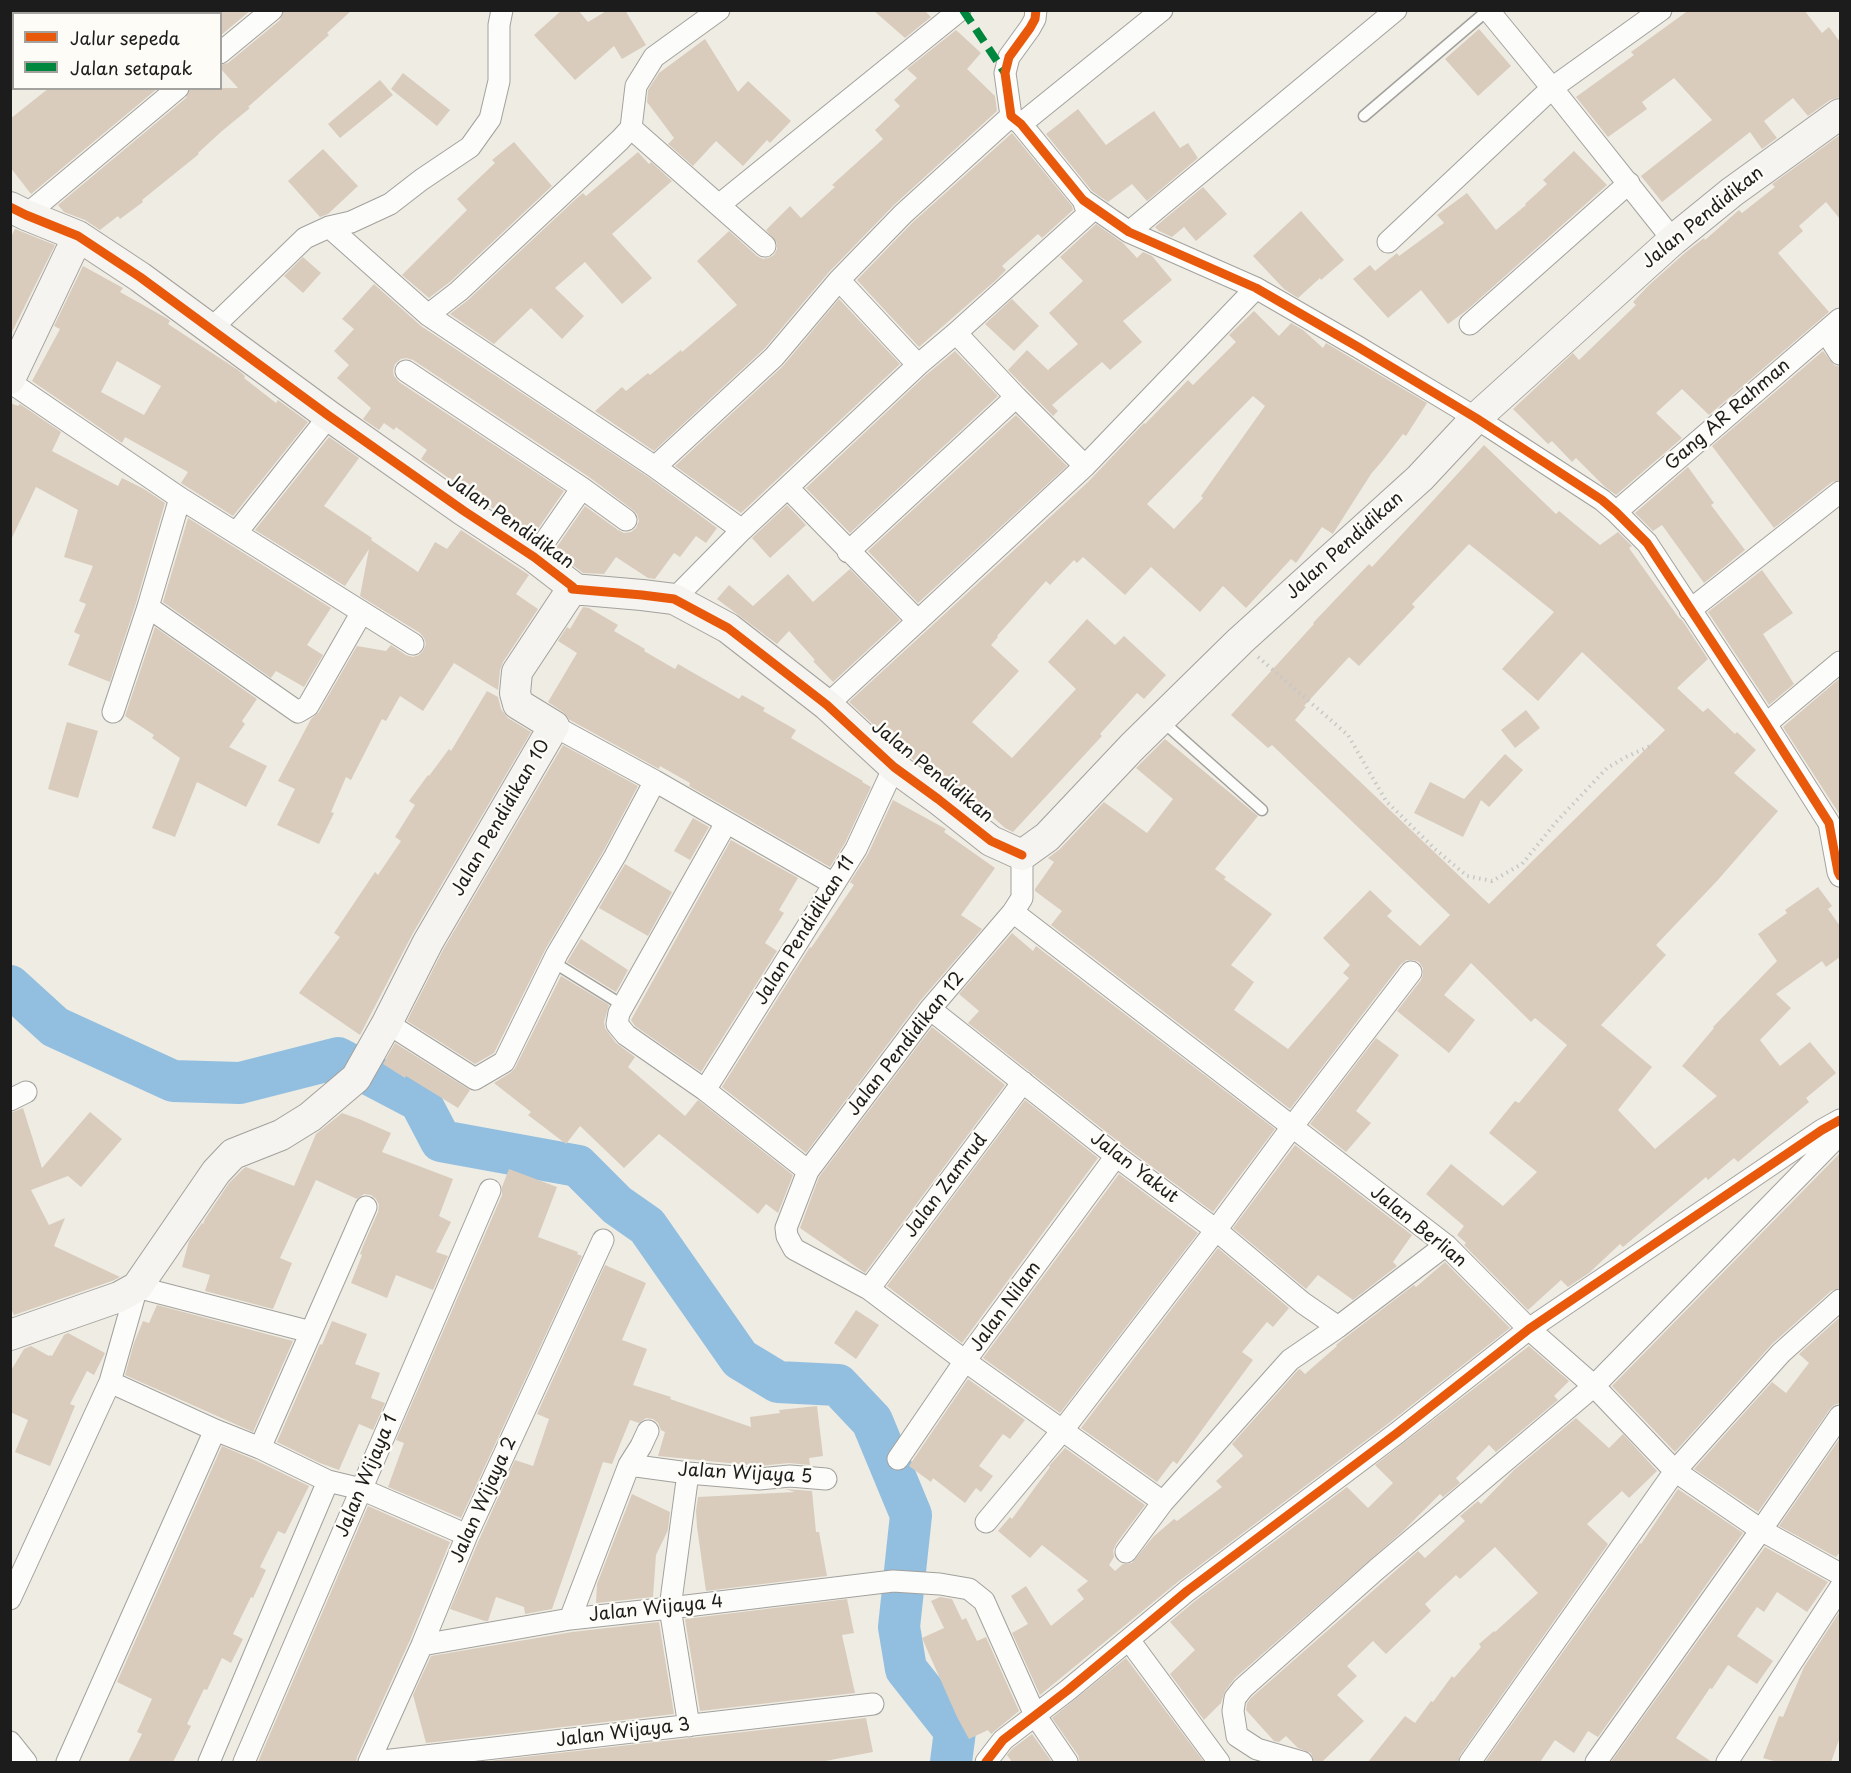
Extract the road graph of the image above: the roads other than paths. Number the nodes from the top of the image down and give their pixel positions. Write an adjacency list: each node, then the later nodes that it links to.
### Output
1 (272, 10): 10 (street)
2 (502, 10): 21 (street)
3 (718, 10): 16 (street)
4 (960, 10): 19 (street)
5 (1036, 10): 15 (street)
6 (1162, 10): 15 (street)
7 (1396, 10): 22 (street)
8 (1488, 10): 11 (street); 14 (lane)
9 (1660, 10): 11 (street)
10 (222, 51)
11 (1552, 87): 17 (street); 25 (street)
12 (175, 90): 20 (street)
13 (1840, 114): 24 (street, Jalan Pendidikan)
14 (1365, 116)
15 (1016, 120): 18 (street); 27 (street)
16 (631, 128): 19 (street); 29 (street)
17 (1629, 183): 24 (street); 30 (street)
18 (1083, 200): 22 (street); 33 (street)
19 (719, 205): 26 (street)
20 (18, 211): 23 (street, Jalan Pendidikan)
21 (329, 227): 29 (street); 32 (street)
22 (1129, 232): 28 (street)
23 (78, 236): 32 (street, Jalan Pendidikan); 37 (street)
24 (1673, 240): 40 (street, Jalan Pendidikan)
25 (1388, 243)
26 (765, 246)
27 (839, 280): 35 (street); 42 (street)
28 (1256, 288): 40 (street); 41 (street)
29 (428, 315): 42 (street)
30 (1470, 324)
31 (1833, 325): 34 (street); 47 (street, Gang AR Rahman)
32 (211, 329): 39 (street, Jalan Pendidikan)
33 (956, 333): 35 (street); 38 (street)
34 (1840, 354)
35 (918, 365): 44 (street)
36 (405, 371): 43 (street)
37 (10, 380): 46 (street)
38 (1016, 397): 41 (street); 51 (street)
39 (330, 416): 50 (street); 52 (street, Jalan Pendidikan)
40 (1476, 418): 47 (street); 63 (street, Jalan Pendidikan)
41 (1085, 466): 58 (street)
42 (655, 467): 49 (street)
43 (582, 488): 48 (street); 52 (street)
44 (788, 488): 49 (street); 51 (street)
45 (1840, 492): 56 (street)
46 (180, 498): 50 (street); 55 (street)
47 (1616, 512): 56 (street)
48 (626, 520)
49 (742, 530): 54 (street)
50 (237, 532): 57 (street)
51 (848, 552): 58 (street)
52 (534, 557): 53 (street, Jalan Pendidikan)
53 (573, 589): 54 (street, Jalan Pendidikan); 65 (street, Jalan Pendidikan 10)
54 (674, 599): 61 (street, Jalan Pendidikan)
55 (148, 607): 57 (street); 62 (street)
56 (1690, 610): 64 (street)
57 (362, 612): 59 (street)
58 (918, 621): 61 (street)
59 (413, 644)
60 (1840, 662): 64 (street)
61 (827, 705): 66 (street, Jalan Pendidikan)
62 (113, 712)
63 (1160, 720): 68 (lane); 70 (street, Jalan Pendidikan)
64 (1766, 724): 71 (street)
65 (554, 726): 67 (street); 78 (street, Jalan Pendidikan 10)
66 (894, 767): 70 (street, Jalan Pendidikan); 72 (street, Jalan Pendidikan 11)
67 (655, 781): 69 (street); 74 (street)
68 (1262, 810)
69 (726, 823): 72 (street); 76 (street)
70 (1022, 855): 73 (street, Jalan Pendidikan 12)
71 (1840, 872)
72 (834, 884): 80 (street, Jalan Pendidikan 11)
73 (1013, 912): 77 (street, Jalan Pendidikan 12); 82 (street, Jalan Berlian)
74 (553, 962): 76 (lane); 78 (street)
75 (1411, 972): 82 (street)
76 (624, 1006): 80 (street)
77 (930, 1009): 79 (street, Jalan Yakut); 85 (street, Jalan Pendidikan 12)
78 (387, 1023): 91 (street, Jalan Pendidikan 10)
79 (1023, 1082): 84 (street, Jalan Yakut); 92 (street, Jalan Zamrud)
80 (705, 1090): 85 (street)
81 (1840, 1119): 95 (street)
82 (1292, 1127): 88 (street); 90 (street, Jalan Berlian)
83 (1840, 1134): 100 (street)
84 (1116, 1156): 88 (street, Jalan Yakut); 98 (street, Jalan Nilam)
85 (808, 1171): 92 (street, Jalan Pendidikan 12)
86 (490, 1190): 112 (street, Jalan Wijaya 1)
87 (366, 1206): 96 (street)
88 (1216, 1230): 94 (street, Jalan Yakut); 104 (street)
89 (603, 1240): 116 (street, Jalan Wijaya 2)
90 (1446, 1245): 94 (street); 95 (street, Jalan Berlian)
91 (137, 1287): 96 (street); 97 (street); 99 (street)
92 (869, 1289): 98 (street)
93 (1840, 1300): 108 (street)
94 (1338, 1327): 113 (street)
95 (1529, 1329): 100 (street, Jalan Berlian); 123 (street)
96 (311, 1332): 105 (street)
97 (10, 1335)
98 (965, 1361): 104 (street); 106 (street, Jalan Nilam)
99 (110, 1382): 102 (street); 120 (street)
100 (1594, 1386): 108 (street, Jalan Berlian); 128 (street)
101 (1840, 1416): 115 (street)
102 (215, 1430): 105 (street); 129 (street)
103 (648, 1431): 107 (street)
104 (1062, 1431): 113 (street); 114 (street)
105 (260, 1448): 111 (street)
106 (898, 1459)
107 (629, 1465): 109 (street, Jalan Wijaya 5); 122 (street)
108 (1675, 1471): 115 (street, Jalan Berlian); 137 (street)
109 (688, 1473): 110 (street, Jalan Wijaya 5); 121 (street)
110 (826, 1479)
111 (328, 1481): 112 (street); 130 (street)
112 (361, 1490): 116 (street); 131 (street, Jalan Wijaya 1)
113 (1163, 1502): 117 (street)
114 (987, 1522)
115 (1761, 1530): 118 (street, Jalan Berlian); 138 (street)
116 (467, 1535): 124 (street, Jalan Wijaya 2)
117 (1126, 1552)
118 (1840, 1574)
119 (1840, 1588): 139 (street)
120 (10, 1599)
121 (670, 1608): 122 (street, Jalan Wijaya 4); 126 (street, Jalan Wijaya 4); 127 (street)
122 (570, 1619): 124 (street, Jalan Wijaya 4)
123 (1129, 1640): 126 (street); 135 (street)
124 (422, 1645): 132 (street, Jalan Wijaya 2)
125 (873, 1704): 127 (street, Jalan Wijaya 3)
126 (1035, 1715): 133 (street); 134 (street, Jalan Wijaya 4)
127 (689, 1726): 132 (street, Jalan Wijaya 3)
128 (1257, 1756): 136 (street)
129 (66, 1762)
130 (209, 1762)
131 (244, 1762)
132 (371, 1762)
133 (986, 1762)
134 (1067, 1762)
135 (1219, 1762)
136 (1302, 1762)
137 (1470, 1762)
138 (1596, 1762)
139 (1726, 1762)

